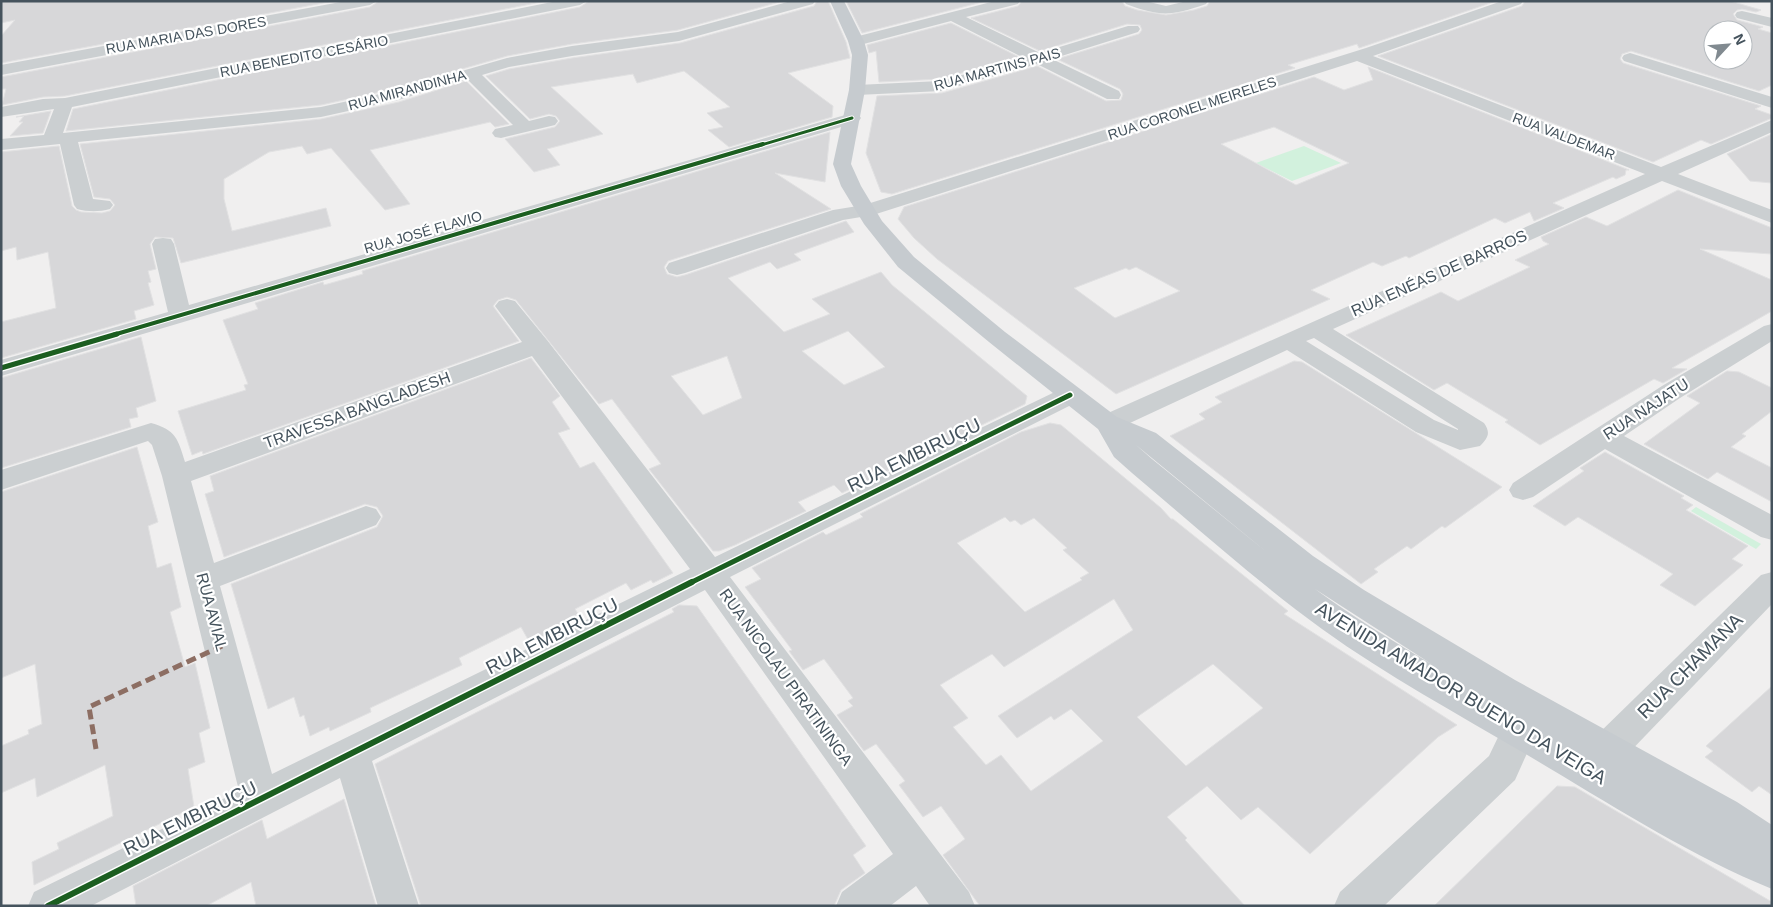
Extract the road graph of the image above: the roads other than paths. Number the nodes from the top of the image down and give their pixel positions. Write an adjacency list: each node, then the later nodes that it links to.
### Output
1 (370, 1): 17 (street, RUA MARIA DAS DORES)
2 (580, 1): 21 (street, RUA BENEDITO CESÁRIO)
3 (808, 1): 18 (street, RUA MIRANDINHA)
4 (837, 1): 13 (main road, AVENIDA AMADOR BUENO DA VEIGA)
5 (1013, 1): 10 (street)
6 (1131, 1): 7 (street)
7 (1201, 1)
8 (1516, 1): 14 (street, RUA CORONEL MEIRELES)
9 (1742, 15): 11 (street)
10 (954, 17): 13 (street); 15 (street)
11 (1772, 23)
12 (1133, 29): 15 (street, RUA MARTINS PAIS)
13 (856, 40): 19 (main road, AVENIDA AMADOR BUENO DA VEIGA)
14 (1357, 55): 31 (street, RUA VALDEMAR); 33 (street, RUA CORONEL MEIRELES)
15 (1040, 58): 19 (street, RUA MARTINS PAIS); 20 (street)
16 (1630, 58): 22 (street)
17 (1, 70)
18 (470, 73): 27 (street); 29 (street, RUA MIRANDINHA)
19 (857, 90): 24 (main road, AVENIDA AMADOR BUENO DA VEIGA)
20 (1113, 95)
21 (65, 103): 23 (street, RUA BENEDITO CESÁRIO); 29 (street)
22 (1772, 103)
23 (1, 112)
24 (852, 118): 33 (main road, AVENIDA AMADOR BUENO DA VEIGA); 38 (street, RUA JOSÉ FLAVIO)
25 (550, 121): 27 (street)
26 (1772, 125): 31 (street, RUA ENÉAS DE BARROS)
27 (525, 127): 28 (street)
28 (501, 133)
29 (60, 139): 30 (street, RUA MIRANDINHA); 32 (street)
30 (1, 144)
31 (1662, 173): 34 (street, RUA VALDEMAR); 39 (street, RUA ENÉAS DE BARROS)
32 (103, 205)
33 (866, 211): 36 (street, RUA CORONEL MEIRELES); 44 (main road, AVENIDA AMADOR BUENO DA VEIGA)
34 (1772, 217)
35 (163, 244): 38 (street)
36 (677, 268)
37 (507, 306): 42 (street, RUA NICOLAU PIRATININGA)
38 (180, 315): 43 (street, RUA JOSÉ FLAVIO)
39 (1315, 328): 41 (street, RUA ENÉAS DE BARROS); 41 (street)
40 (1772, 331): 46 (street, RUA NAJATU)
41 (1289, 341): 45 (street, RUA ENÉAS DE BARROS)
42 (538, 345): 47 (street, TRAVESSA BANGLADESH); 52 (street, RUA NICOLAU PIRATININGA)
43 (1, 368)
44 (1070, 395): 45 (main road, AVENIDA AMADOR BUENO DA VEIGA); 52 (street, RUA EMBIRUÇU)
45 (1108, 423): 55 (main road, AVENIDA AMADOR BUENO DA VEIGA)
46 (1603, 436): 49 (street, RUA NAJATU); 51 (street)
47 (176, 476): 48 (street, RUA AVIAL); 53 (street, RUA AVIAL)
48 (1, 480)
49 (1523, 490)
50 (366, 517): 53 (street)
51 (1772, 529)
52 (710, 573): 57 (street, RUA EMBIRUÇU); 60 (street, RUA NICOLAU PIRATININGA)
53 (203, 580): 58 (street, RUA AVIAL)
54 (1772, 584): 56 (street, RUA CHAMANA)
55 (1520, 716): 56 (main road, AVENIDA AMADOR BUENO DA VEIGA); 61 (main road, AVENIDA AMADOR BUENO DA VEIGA); 66 (street)
56 (1608, 749): 59 (main road, AVENIDA AMADOR BUENO DA VEIGA)
57 (351, 754): 58 (street, RUA EMBIRUÇU); 63 (street)
58 (260, 800): 62 (street, RUA EMBIRUÇU)
59 (1772, 847)
60 (920, 859): 64 (street); 65 (street, RUA NICOLAU PIRATININGA)
61 (1772, 869)
62 (48, 906)
63 (399, 906)
64 (856, 906)
65 (955, 906)
66 (1354, 906)

